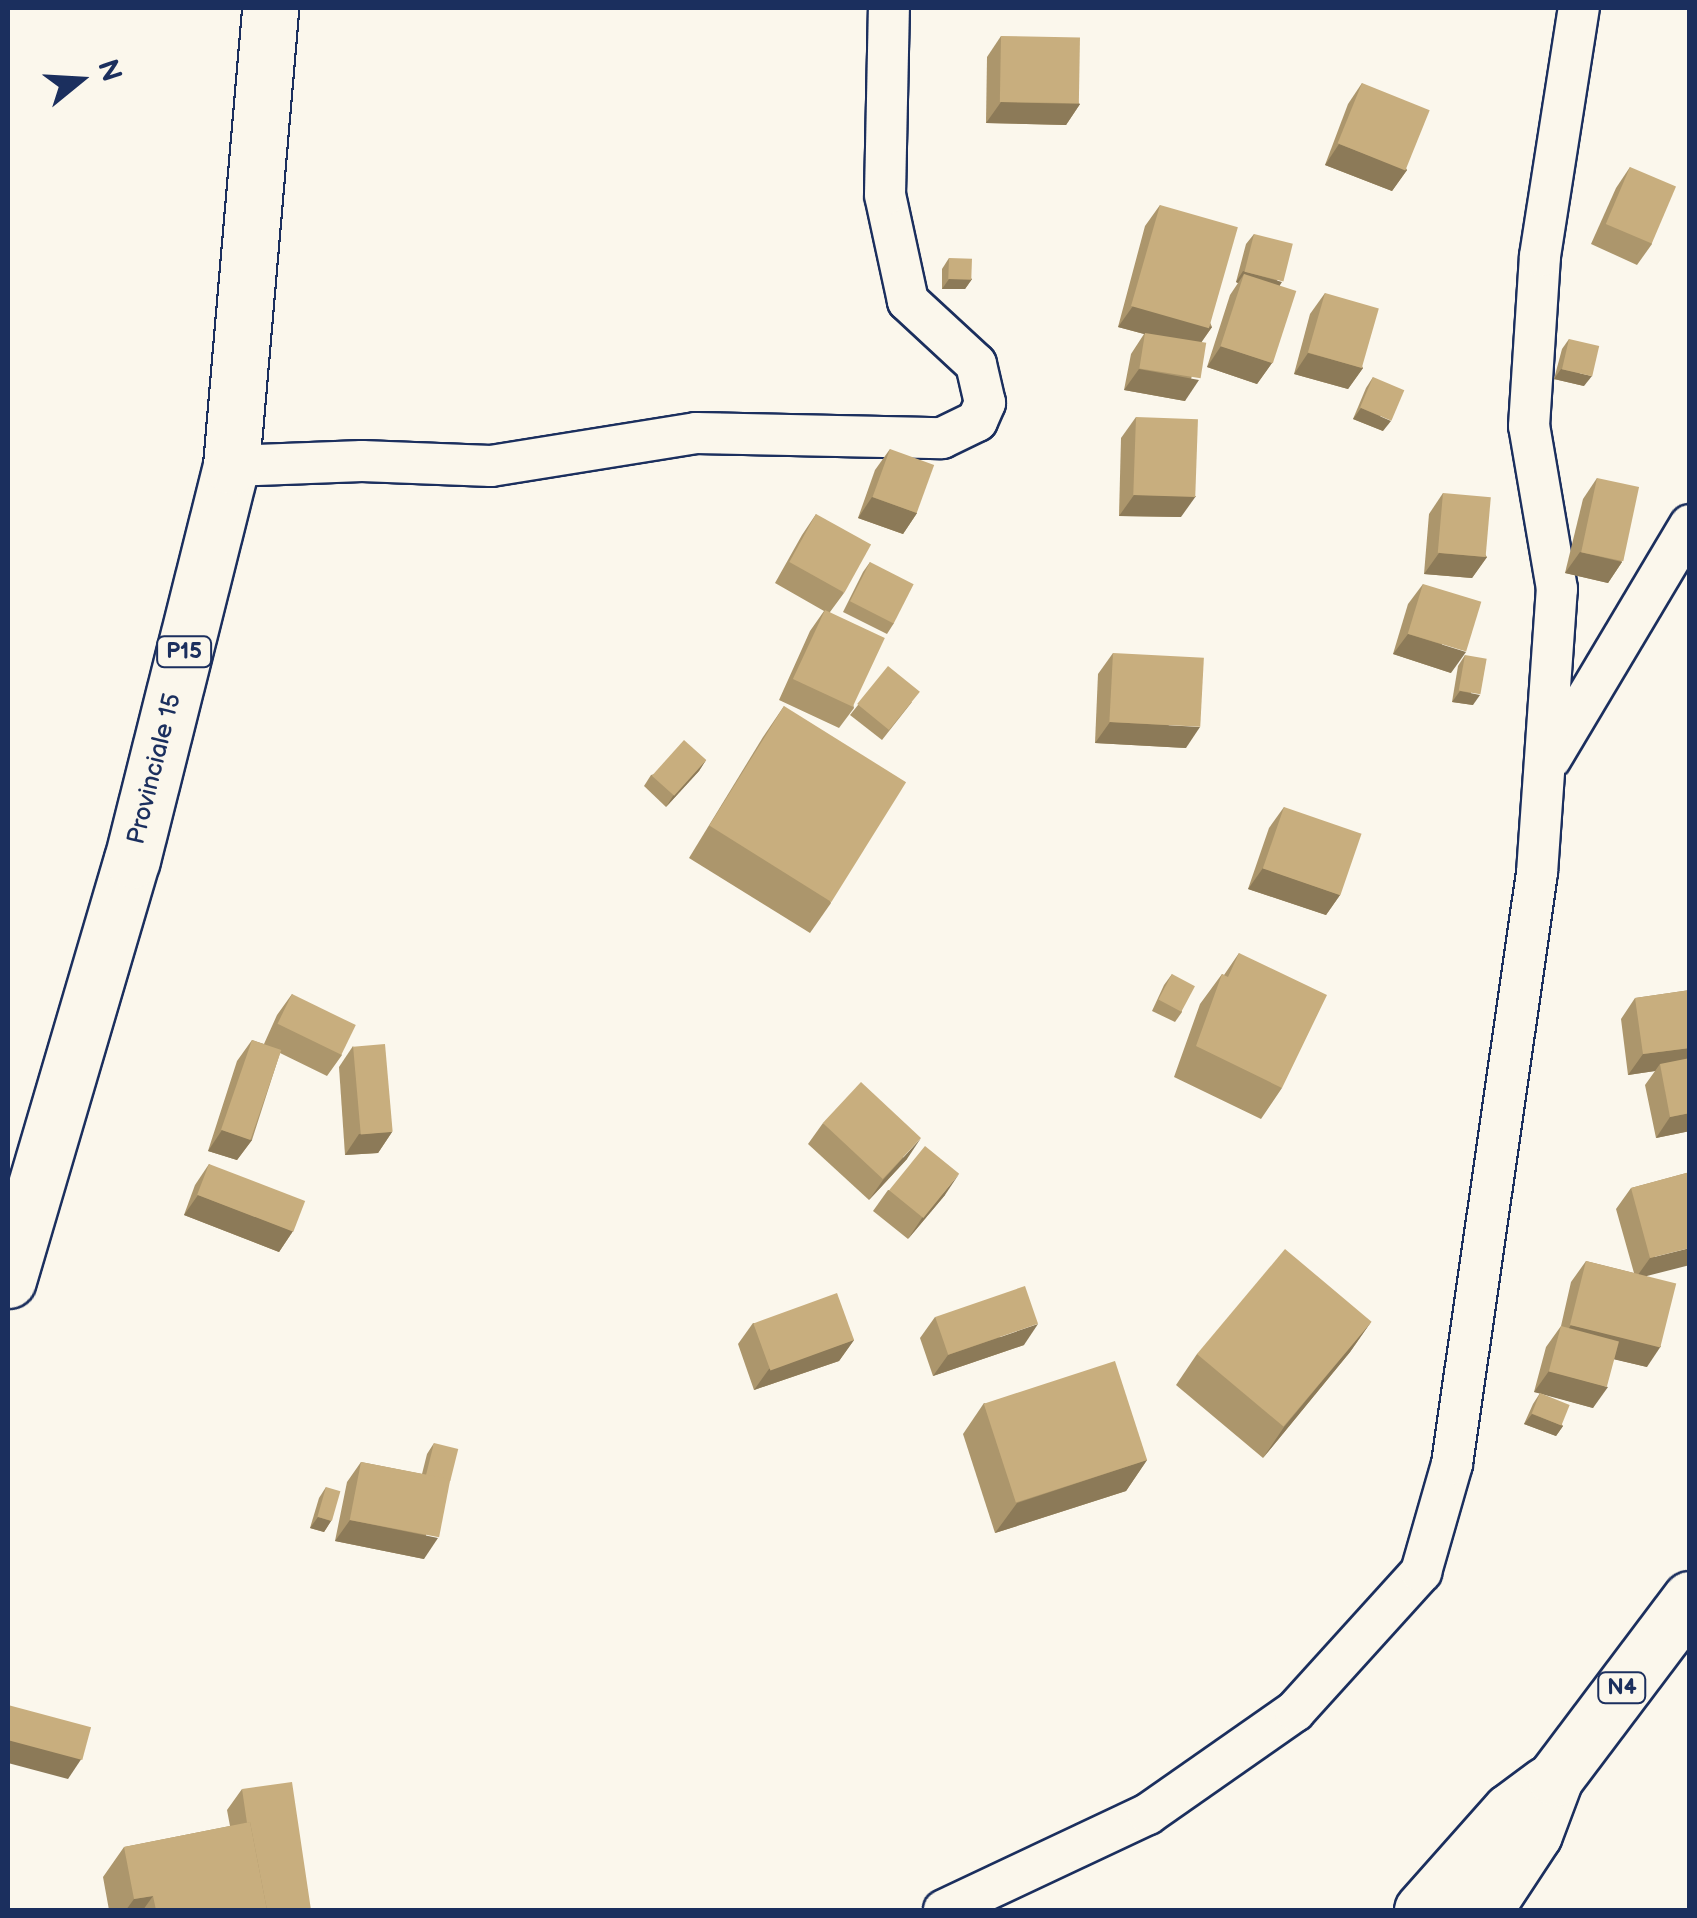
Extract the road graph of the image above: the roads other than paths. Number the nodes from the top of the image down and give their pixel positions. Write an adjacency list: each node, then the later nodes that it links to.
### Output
1 (270, 8): 4 (main road, Provinciale 15 / P15)
2 (888, 8): 4 (street)
3 (1579, 8): 6 (street)
4 (231, 466): 7 (main road, Provinciale 15 / P15)
5 (1690, 525): 6 (street)
6 (1545, 768): 10 (street)
7 (8, 1280)
8 (1690, 1599): 9 (main road, N4)
9 (1555, 1778): 11 (main road, N4); 12 (main road, N4)
10 (944, 1910)
11 (1422, 1910)
12 (1484, 1910)

